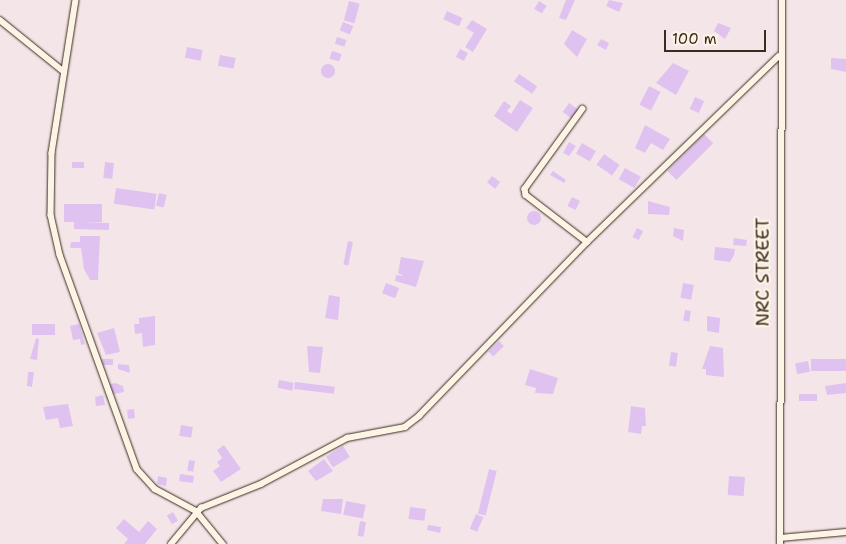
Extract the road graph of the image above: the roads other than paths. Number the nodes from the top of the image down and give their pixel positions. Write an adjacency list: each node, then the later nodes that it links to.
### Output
1 (76, 0): 5 (street)
2 (782, 0): 4 (street, NRC STREET)
3 (0, 20): 5 (street)
4 (779, 56): 7 (street); 10 (street, NRC STREET)
5 (62, 70): 8 (street)
6 (583, 109): 7 (street)
7 (587, 242): 8 (street)
8 (196, 511): 11 (street); 12 (street)
9 (846, 532): 10 (street)
10 (780, 541)
11 (170, 544)
12 (223, 544)

